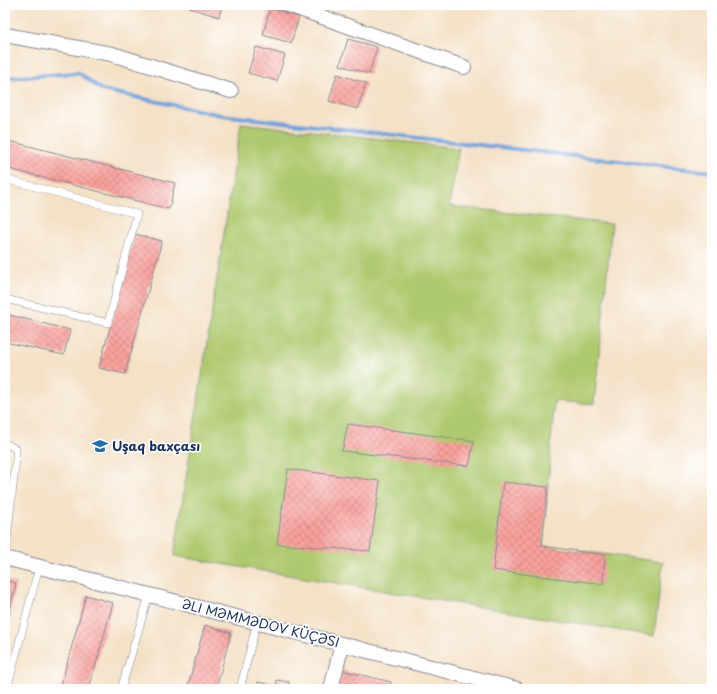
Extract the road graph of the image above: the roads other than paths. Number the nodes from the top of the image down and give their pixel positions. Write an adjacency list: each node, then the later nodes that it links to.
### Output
1 (288, 5): 3 (street)
2 (5, 35): 4 (street)
3 (464, 66)
4 (231, 91)
5 (5, 179): 6 (lane)
6 (5, 299)
7 (5, 443): 8 (lane)
8 (5, 558): 9 (street, ƏLI MƏMMƏDOV KÜÇƏSI)
9 (39, 567): 10 (street, ƏLI MƏMMƏDOV KÜÇƏSI); 13 (lane)
10 (148, 595): 11 (street, ƏLI MƏMMƏDOV KÜÇƏSI); 14 (lane)
11 (257, 622): 12 (street, ƏLI MƏMMƏDOV KÜÇƏSI); 15 (lane)
12 (342, 644): 16 (street); 17 (street, ƏLI MƏMMƏDOV KÜÇƏSI)
13 (7, 689)
14 (120, 689)
15 (240, 689)
16 (331, 689)
17 (517, 689)

